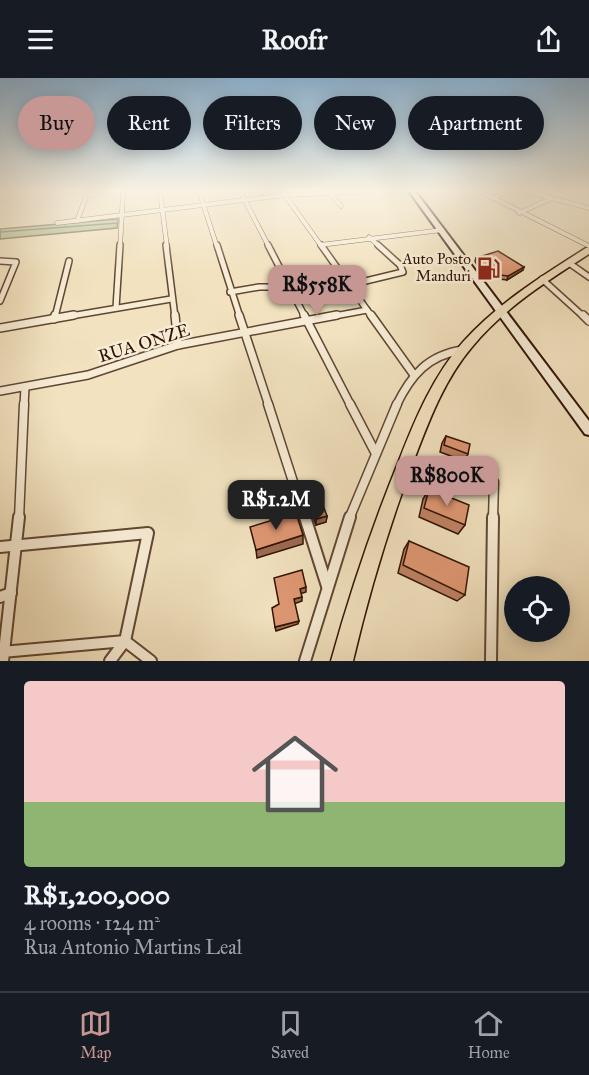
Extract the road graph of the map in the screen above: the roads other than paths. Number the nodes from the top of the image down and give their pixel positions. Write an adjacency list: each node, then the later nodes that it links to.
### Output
1 (109, 218): 9 (street)
2 (122, 218): 25 (street)
3 (163, 218): 23 (street)
4 (208, 218): 22 (street)
5 (254, 218): 21 (street)
6 (301, 218): 13 (street)
7 (433, 218): 11 (main road)
8 (529, 218): 14 (street)
9 (78, 221): 10 (street)
10 (57, 223)
11 (442, 230): 12 (street); 27 (main road)
12 (369, 237): 13 (street); 20 (street)
13 (320, 244): 20 (street)
14 (589, 248): 17 (main road)
15 (0, 261): 24 (street)
16 (69, 261): 28 (street)
17 (569, 263): 18 (street); 19 (main road)
18 (589, 277)
19 (542, 279): 27 (main road); 30 (street)
20 (349, 285): 26 (street)
21 (289, 287): 22 (street); 29 (street)
22 (230, 292): 32 (street)
23 (171, 299): 25 (street); 33 (street)
24 (0, 301)
25 (116, 308): 28 (street)
26 (367, 310): 29 (street, RUA ONZE); 35 (street)
27 (501, 310): 34 (main road); 38 (main road)
28 (54, 319): 31 (street)
29 (306, 321): 32 (street, RUA ONZE); 39 (street)
30 (589, 321)
31 (0, 328)
32 (246, 333): 33 (street, RUA ONZE); 43 (street)
33 (178, 345): 36 (street, RUA ONZE)
34 (463, 350): 35 (street); 50 (main road)
35 (414, 375): 39 (street)
36 (26, 387): 37 (street, RUA ONZE); 41 (street)
37 (0, 391)
38 (589, 430)
39 (375, 452): 43 (street)
40 (494, 482): 51 (street)
41 (15, 544): 42 (street); 44 (street); 45 (street)
42 (0, 547)
43 (327, 586): 49 (street)
44 (6, 595): 46 (street)
45 (125, 641): 46 (street); 47 (street); 48 (street)
46 (2, 655)
47 (110, 661)
48 (151, 661)
49 (305, 661)
50 (342, 661)
51 (491, 661)

